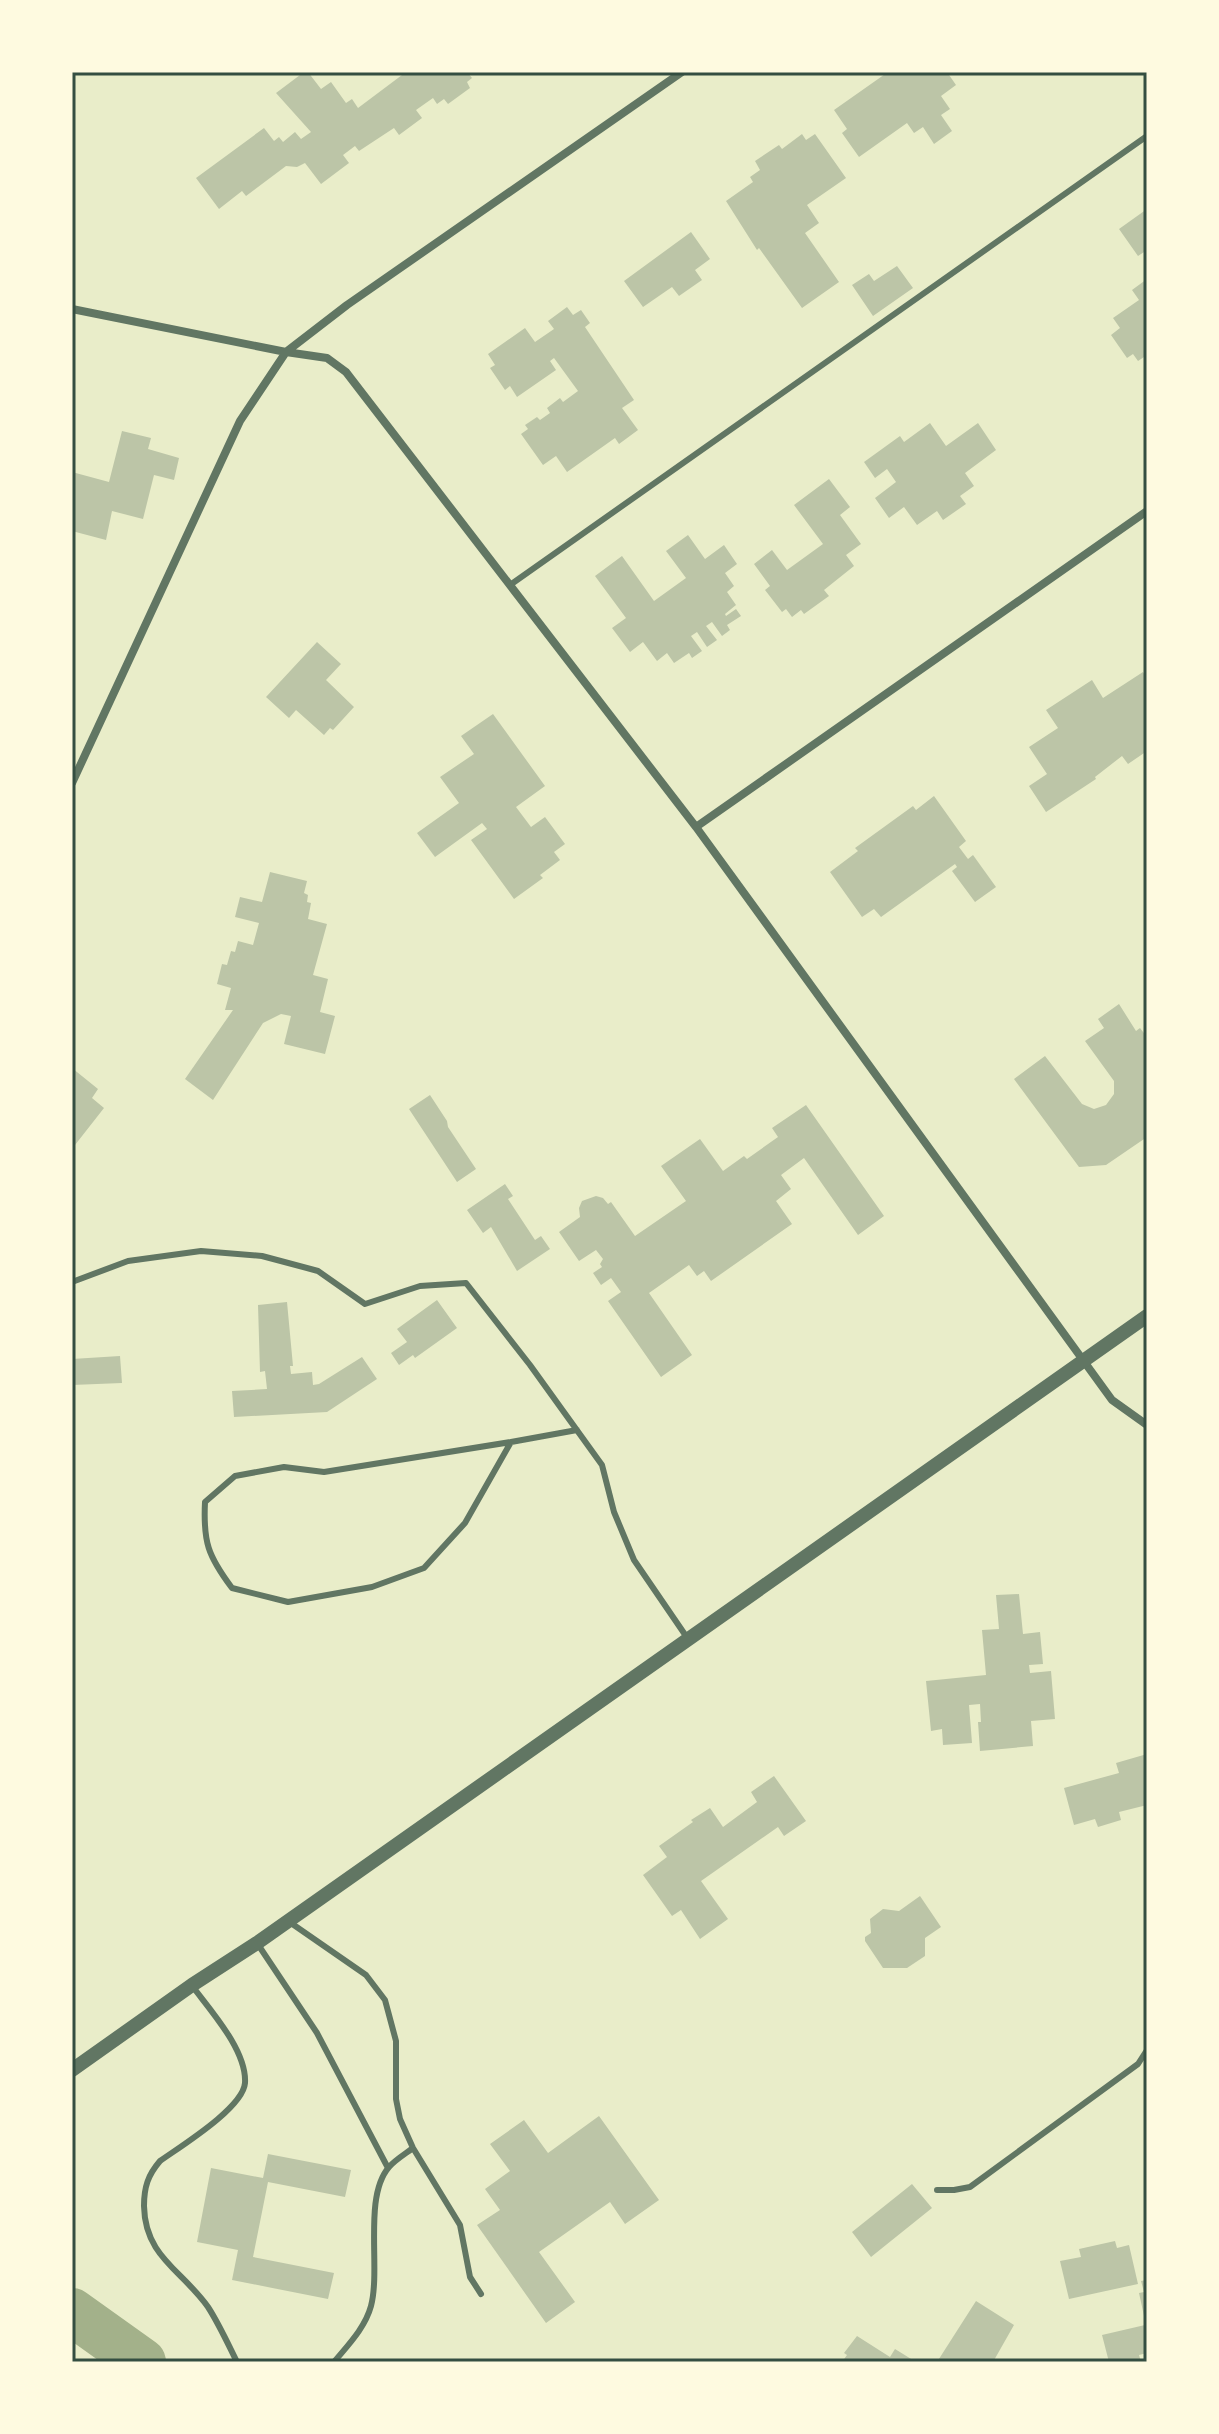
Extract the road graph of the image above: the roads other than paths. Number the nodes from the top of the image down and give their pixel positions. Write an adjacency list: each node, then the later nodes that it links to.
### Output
1 (682, 72): 4 (street)
2 (1147, 136): 6 (lane)
3 (72, 309): 4 (street)
4 (286, 352): 6 (street); 7 (street)
5 (1147, 511): 8 (street)
6 (510, 585): 8 (street)
7 (72, 781)
8 (696, 827): 11 (street)
9 (72, 1282): 13 (lane)
10 (1147, 1316): 11 (street)
11 (1082, 1361): 12 (street); 15 (street)
12 (1147, 1425)
13 (577, 1430): 14 (lane); 15 (lane)
14 (511, 1442): 14 (lane)
15 (688, 1639): 16 (street)
16 (288, 1921): 17 (street); 21 (lane)
17 (257, 1943): 18 (street); 22 (lane)
18 (192, 1985): 20 (street); 25 (lane)
19 (1147, 2050): 23 (lane)
20 (72, 2070)
21 (413, 2148): 22 (lane); 24 (lane)
22 (388, 2168): 26 (lane)
23 (937, 2190)
24 (481, 2294)
25 (237, 2362)
26 (334, 2362)

